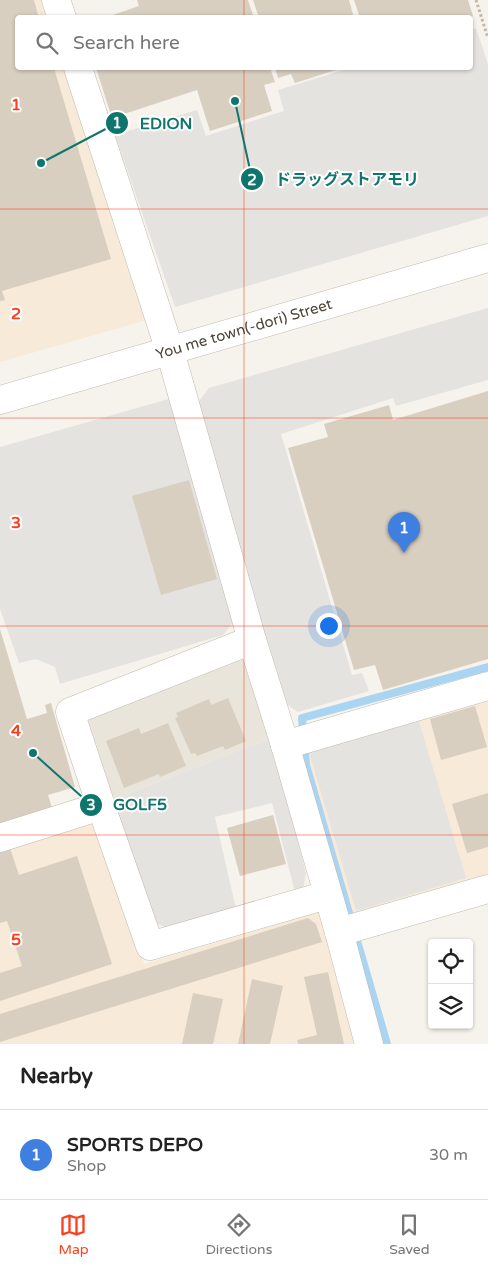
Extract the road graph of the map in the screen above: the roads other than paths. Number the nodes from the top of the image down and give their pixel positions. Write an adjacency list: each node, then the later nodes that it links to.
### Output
1 (56, 0): 2 (street)
2 (61, 15)
3 (79, 70): 5 (street)
4 (488, 258): 5 (street, You me town(-dori) Street)
5 (170, 351): 6 (street, You me town(-dori) Street); 7 (street)
6 (0, 400)
7 (252, 640): 9 (street); 10 (street)
8 (488, 686): 9 (street)
9 (298, 741): 13 (street)
10 (101, 806): 11 (street); 13 (street)
11 (0, 838)
12 (488, 889): 14 (street)
13 (327, 895): 14 (street)
14 (350, 929): 15 (street)
15 (369, 1044)

